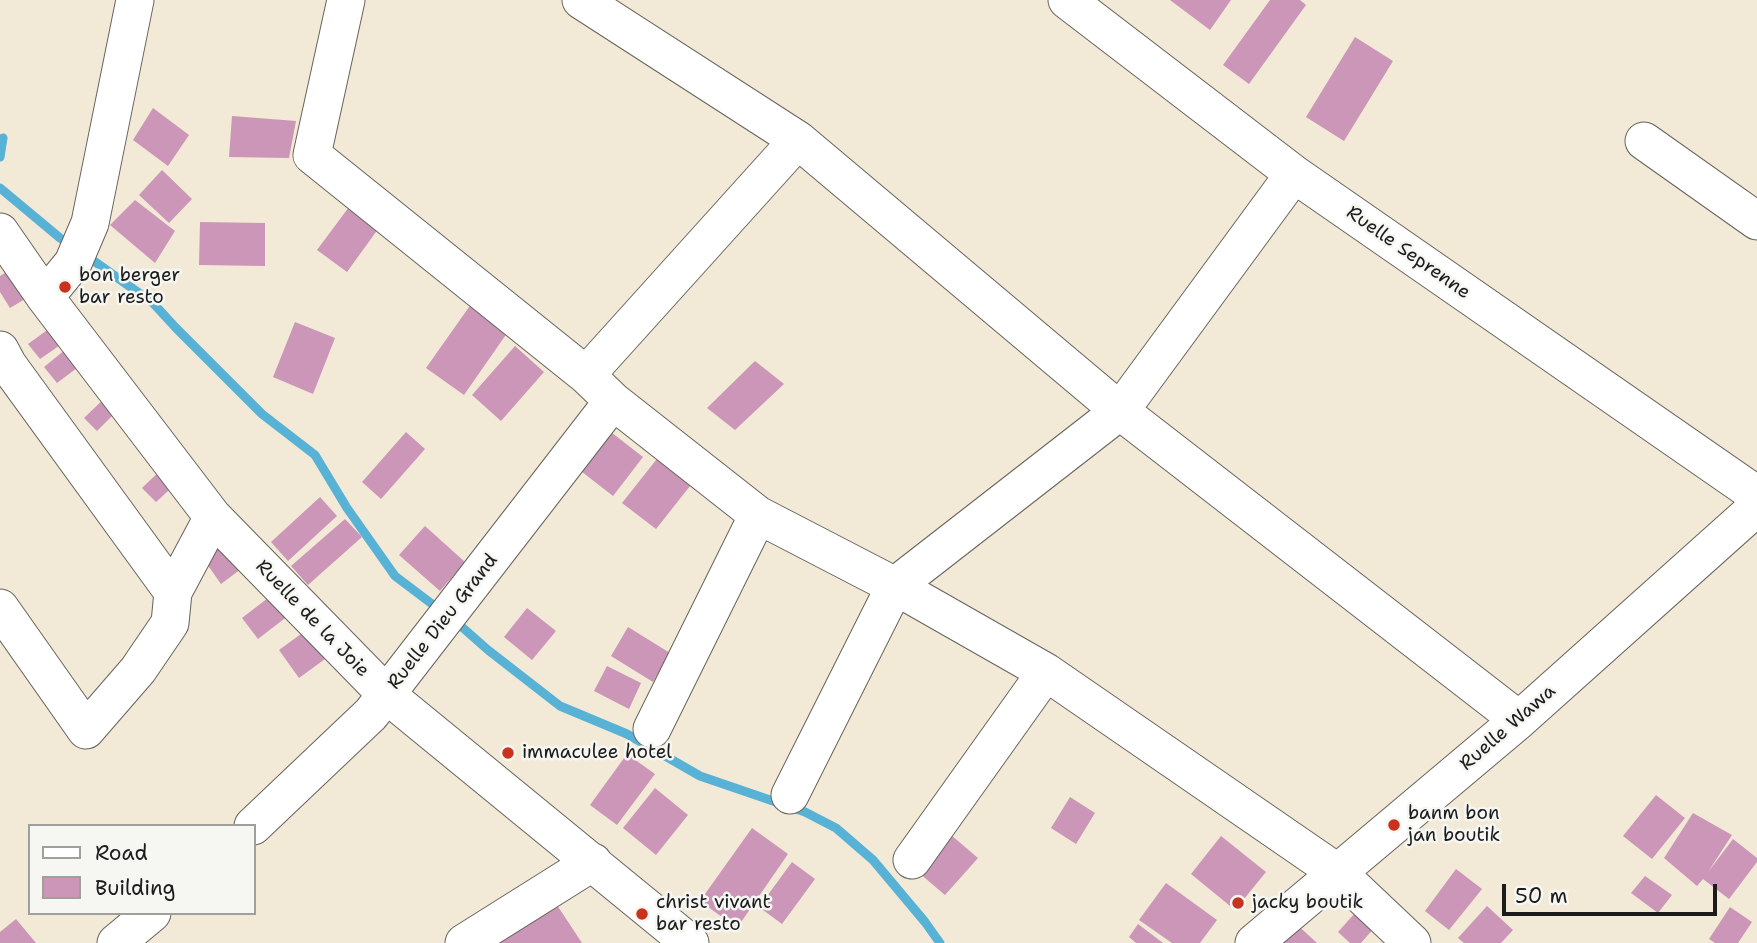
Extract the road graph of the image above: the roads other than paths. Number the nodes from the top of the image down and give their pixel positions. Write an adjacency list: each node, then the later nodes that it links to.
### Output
1 (135, 0): 10 (street)
2 (346, 0): 12 (street)
3 (581, 0): 5 (street)
4 (1067, 0): 7 (street, Ruelle Seprenne)
5 (798, 140): 12 (street); 14 (street)
6 (1644, 141): 8 (street)
7 (1294, 174): 14 (street); 15 (street, Ruelle Seprenne)
8 (1757, 221)
9 (0, 232): 10 (street, Ruelle de la Joie)
10 (45, 297): 18 (street, Ruelle de la Joie)
11 (0, 350): 20 (street)
12 (586, 375): 13 (street)
13 (613, 401): 17 (street); 23 (street, Ruelle Dieu Grand)
14 (1121, 411): 19 (street); 24 (street)
15 (1757, 495)
16 (1757, 507): 24 (street, Ruelle Wawa)
17 (758, 515): 19 (street); 25 (street)
18 (213, 517): 20 (street); 23 (street, Ruelle de la Joie)
19 (895, 586): 22 (street); 26 (street)
20 (173, 593): 21 (street)
21 (0, 608)
22 (1046, 673): 28 (street); 30 (street)
23 (387, 695): 27 (street, Ruelle Dieu Grand); 29 (street, Ruelle de la Joie)
24 (1520, 720): 30 (street, Ruelle Wawa)
25 (652, 729)
26 (790, 794)
27 (255, 824)
28 (912, 860)
29 (593, 862): 33 (street); 34 (street, Ruelle de la Joie)
30 (1338, 873): 35 (street, Ruelle Wawa); 36 (street)
31 (150, 915): 32 (street)
32 (116, 943)
33 (464, 943)
34 (690, 943)
35 (1254, 943)
36 (1412, 943)

